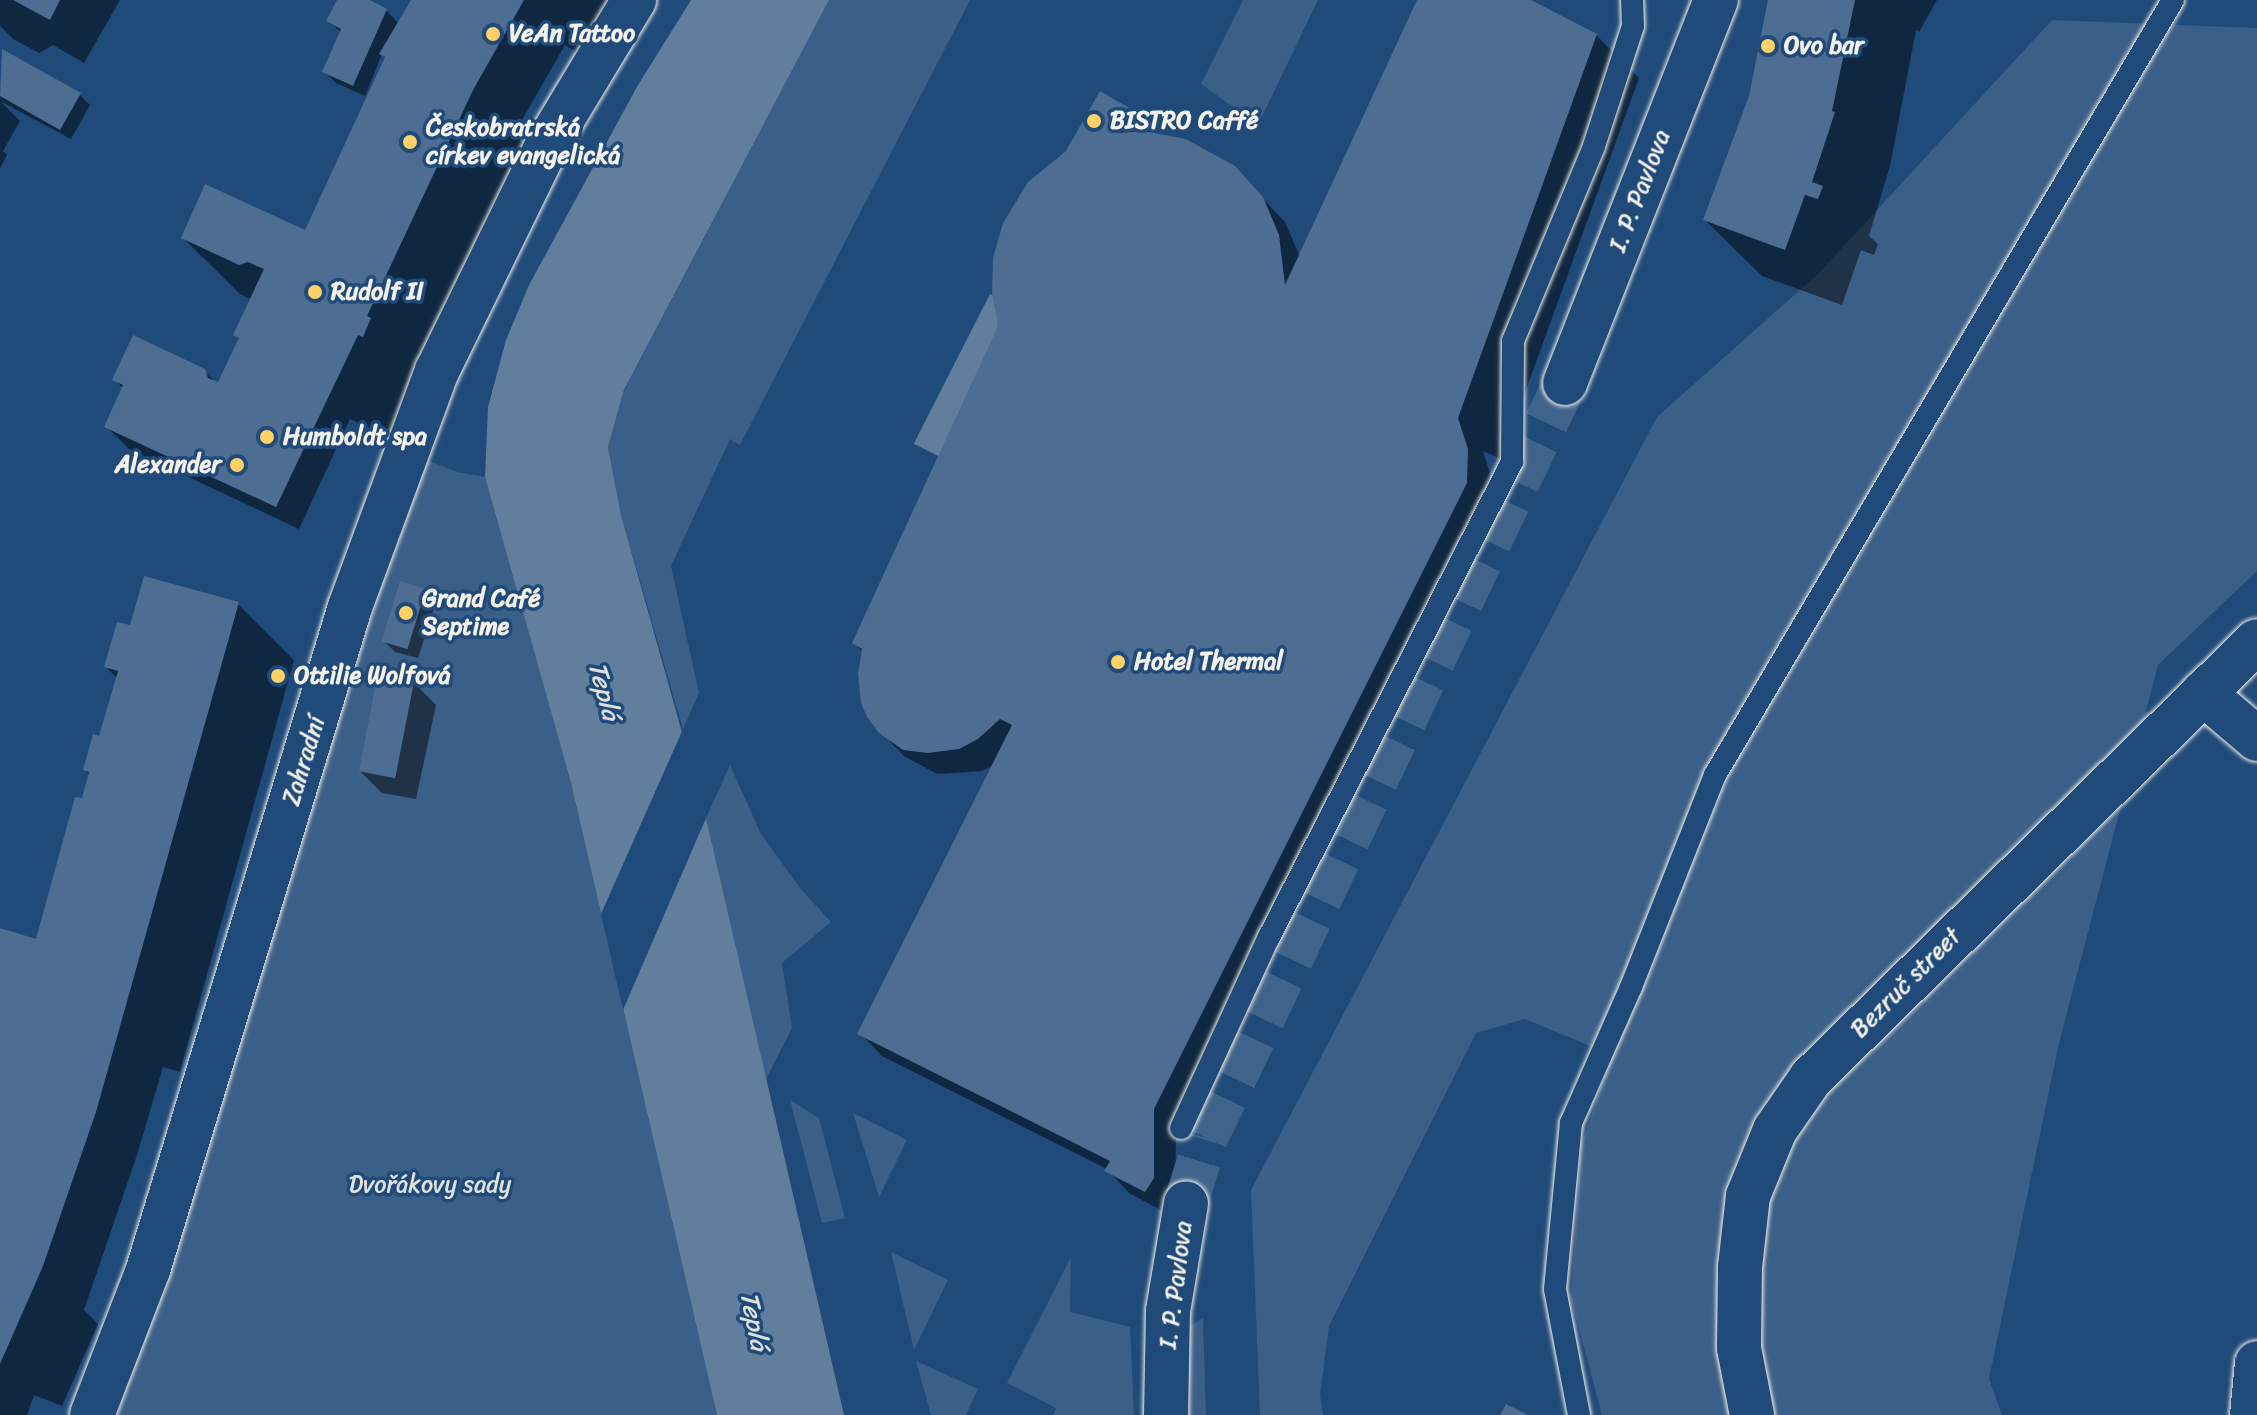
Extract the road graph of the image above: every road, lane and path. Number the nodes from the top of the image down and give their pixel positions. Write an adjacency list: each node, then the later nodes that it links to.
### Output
1 (634, 0): 12 (street, Zahradní)
2 (1632, 0): 9 (lane)
3 (1716, 0): 5 (street, I. P. Pavlova)
4 (2173, 0): 14 (lane)
5 (1565, 383)
6 (2257, 641): 7 (street, Bezruč street)
7 (2203, 693): 8 (street); 15 (street, Bezruč street)
8 (2257, 739)
9 (1181, 1128)
10 (1186, 1203): 13 (street, I. P. Pavlova)
11 (2257, 1363): 16 (street)
12 (92, 1415)
13 (1166, 1415)
14 (1579, 1415)
15 (1752, 1415)
16 (2252, 1415)

